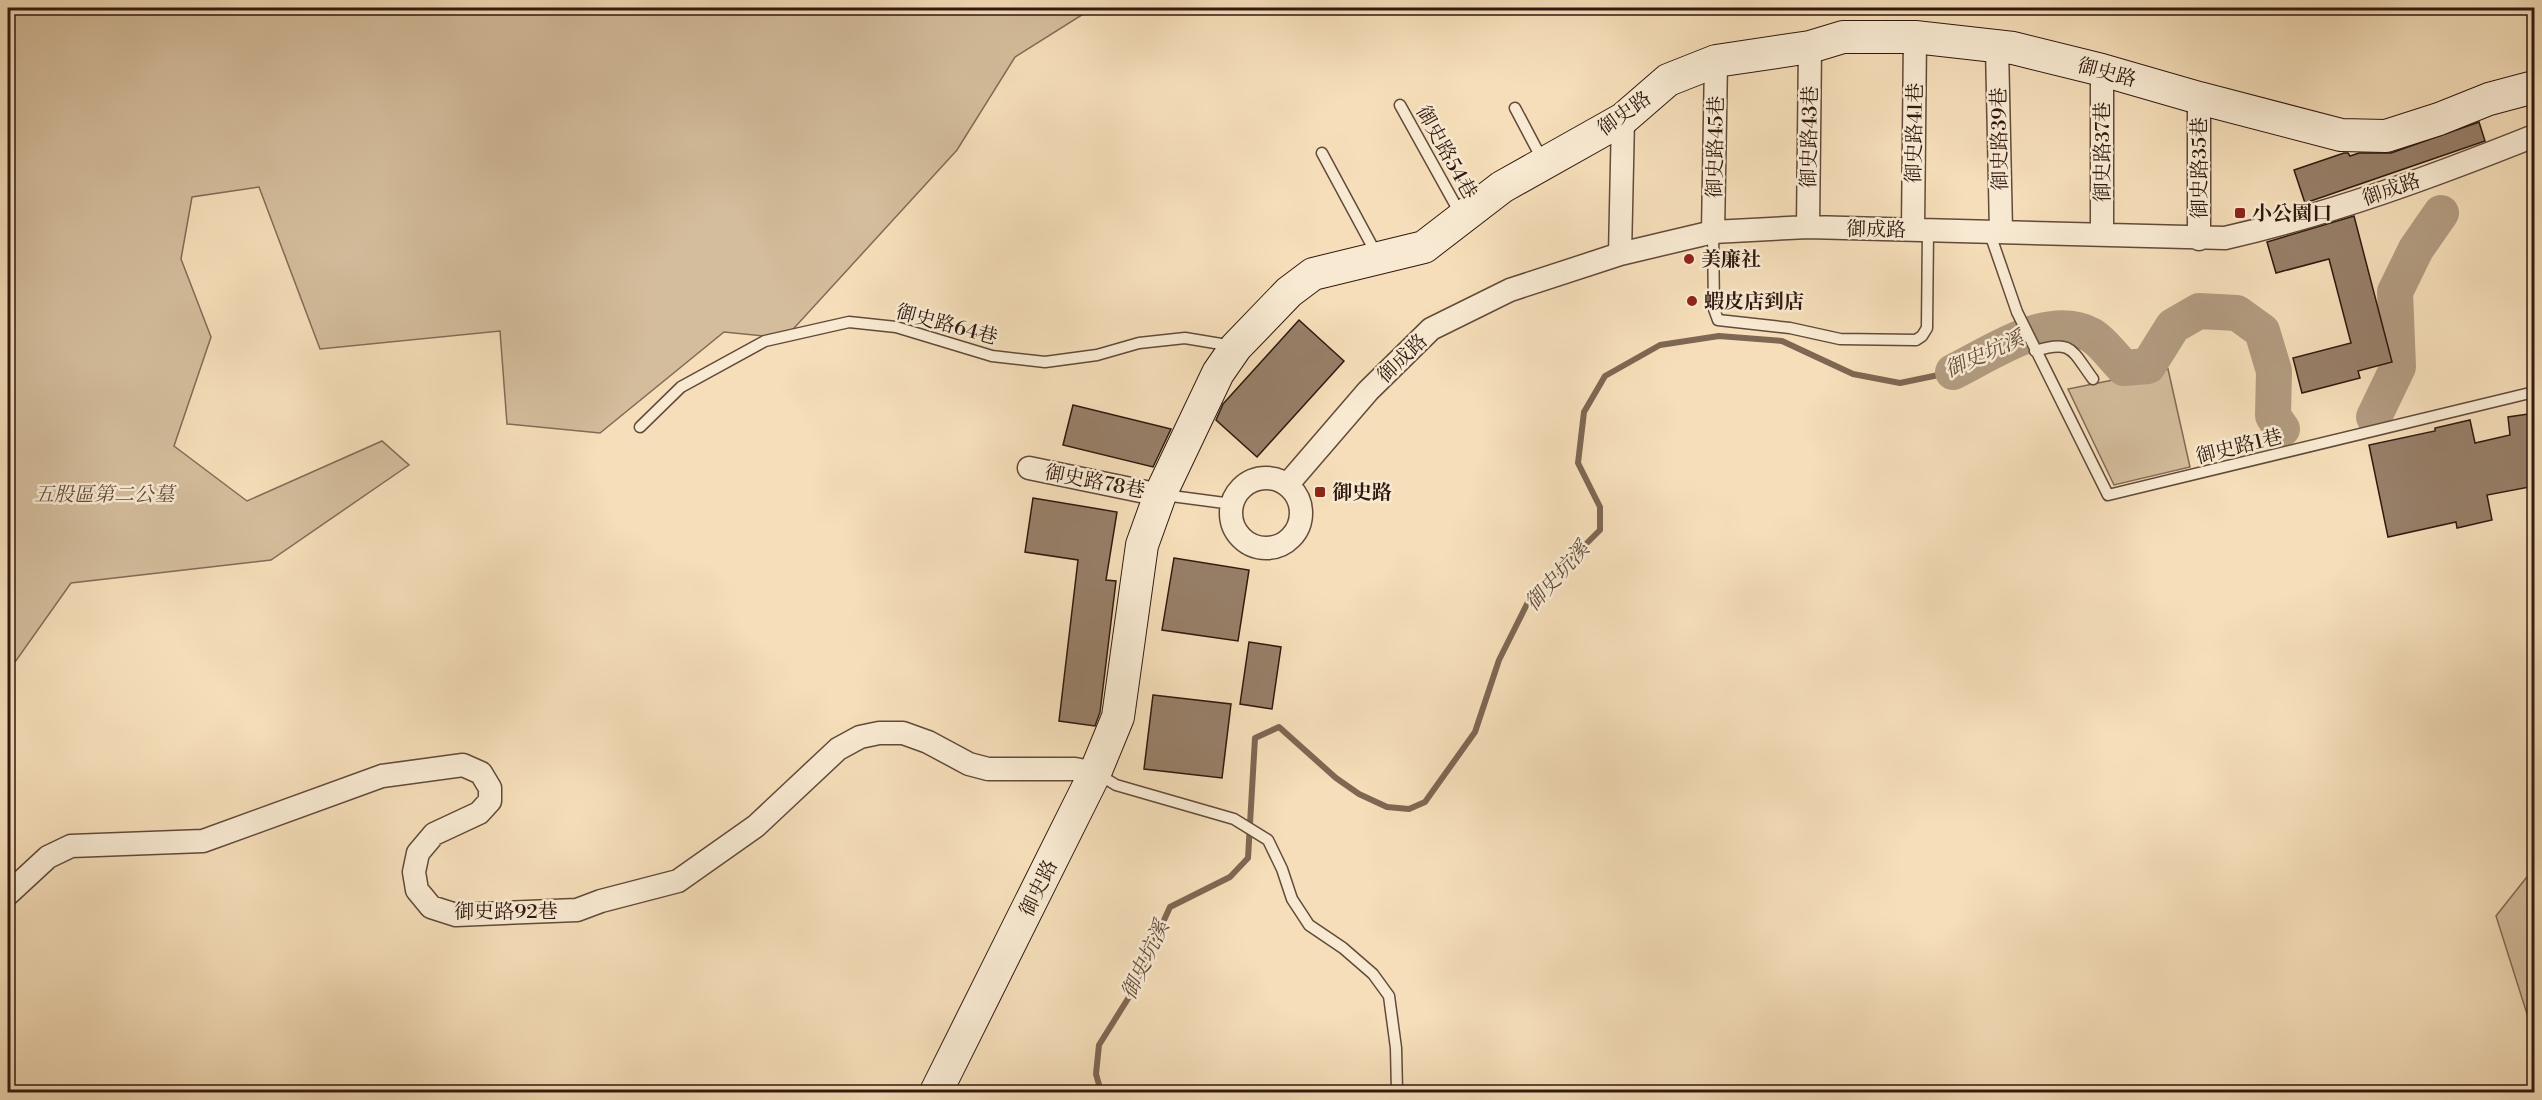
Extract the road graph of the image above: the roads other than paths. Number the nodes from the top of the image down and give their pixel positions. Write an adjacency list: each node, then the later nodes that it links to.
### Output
1 (1915, 37): 2 (street, 御史路); 3 (street, 御史路); 16 (street, 御史路41巷)
2 (1810, 46): 4 (street, 御史路); 15 (street, 御史路43巷)
3 (1997, 47): 5 (street, 御史路); 17 (street, 御史路39巷)
4 (1716, 62): 10 (street, 御史路); 18 (street, 御史路45巷)
5 (2102, 70): 7 (street, 御史路); 19 (street, 御史路37巷)
6 (2535, 87): 7 (street, 御史路)
7 (2199, 98): 20 (street, 御史路35巷)
8 (1400, 105): 14 (lane, 御史路54巷)
9 (1515, 108): 13 (lane)
10 (1623, 119): 13 (street, 御史路); 21 (street)
11 (2535, 136): 20 (street, 御成路)
12 (1322, 153): 22 (lane)
13 (1545, 163): 14 (street, 御史路)
14 (1462, 218): 22 (street, 御史路)
15 (1808, 227): 16 (street, 御成路); 18 (street, 御成路)
16 (1920, 230): 17 (street, 御成路); 18 (lane)
17 (1995, 231): 19 (street, 御成路); 24 (lane)
18 (1713, 232): 21 (street, 御成路)
19 (2102, 234): 20 (street, 御成路)
20 (2199, 239)
21 (1620, 254): 29 (street, 御成路)
22 (1379, 258): 23 (street, 御史路)
23 (1236, 347): 27 (lane, 御史路64巷); 30 (street, 御史路)
24 (2035, 351): 25 (lane); 26 (lane, 御史路1巷)
25 (2093, 379)
26 (2535, 392)
27 (640, 426)
28 (1029, 468): 30 (street, 御史路78巷)
29 (1287, 485): 31 (street); 31 (street)
30 (1160, 495): 31 (lane); 32 (street, 御史路)
31 (1232, 504)
32 (1095, 773): 33 (street, 御史路92巷); 34 (street, 御史路); 35 (lane)
33 (8, 894)
34 (936, 1092)
35 (1397, 1092)

